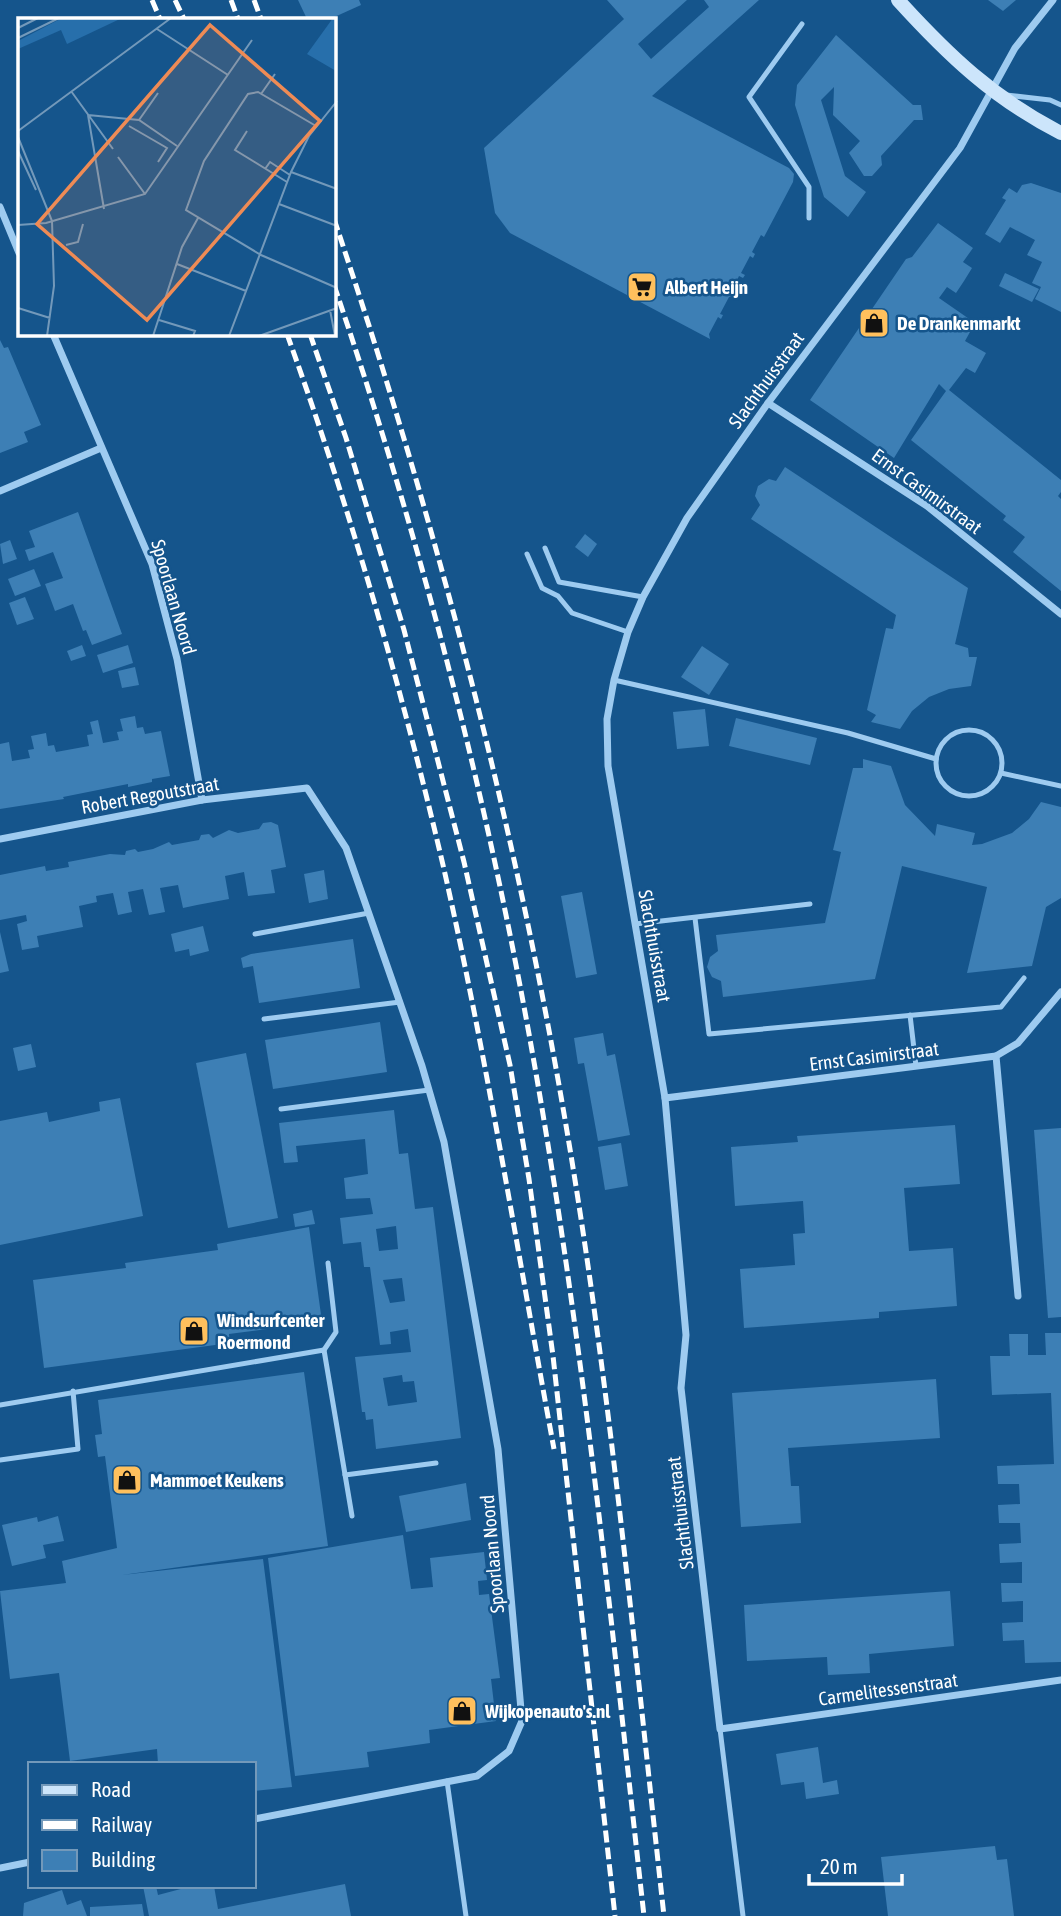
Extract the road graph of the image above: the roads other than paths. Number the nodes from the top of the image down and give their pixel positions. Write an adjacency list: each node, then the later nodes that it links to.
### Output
1 (898, 0): 4 (main road)
2 (1052, 0): 4 (street, Slachthuisstraat)
3 (802, 24): 8 (lane)
4 (992, 93): 5 (lane); 6 (main road); 11 (street, Slachthuisstraat)
5 (1061, 105)
6 (1061, 133)
7 (0, 207): 9 (street)
8 (808, 218)
9 (18, 251)
10 (54, 336): 12 (street, Spoorlaan Noord)
11 (768, 403): 16 (street, Slachthuisstraat); 17 (street, Ernst Casimirstraat)
12 (101, 448): 13 (street); 24 (street, Spoorlaan Noord)
13 (0, 491)
14 (545, 548): 16 (lane)
15 (527, 554): 18 (lane)
16 (643, 597): 18 (street, Slachthuisstraat)
17 (1061, 614)
18 (628, 632): 19 (street, Slachthuisstraat)
19 (614, 680): 20 (lane); 29 (street, Slachthuisstraat)
20 (936, 759): 21 (lane); 21 (lane)
21 (1001, 773): 22 (lane)
22 (1061, 786)
23 (307, 788): 24 (street, Robert Regoutstraat); 27 (street, Spoorlaan Noord)
24 (202, 800): 25 (street, Robert Regoutstraat)
25 (0, 839)
26 (810, 904): 28 (lane)
27 (369, 913): 30 (lane); 33 (street, Spoorlaan Noord)
28 (695, 918): 29 (lane); 34 (lane)
29 (635, 924): 39 (street, Slachthuisstraat)
30 (255, 934)
31 (1024, 978): 34 (lane)
32 (1061, 992): 36 (street)
33 (400, 1002): 35 (lane); 38 (street, Spoorlaan Noord)
34 (910, 1015): 37 (lane)
35 (264, 1019)
36 (996, 1056): 37 (street, Ernst Casimirstraat); 42 (street)
37 (916, 1066): 39 (street, Ernst Casimirstraat)
38 (429, 1090): 40 (lane); 52 (street, Spoorlaan Noord)
39 (665, 1098): 51 (street, Slachthuisstraat)
40 (281, 1109)
41 (328, 1263): 43 (lane)
42 (1018, 1296)
43 (324, 1350): 44 (lane); 48 (lane)
44 (73, 1391): 45 (lane); 46 (lane)
45 (0, 1405)
46 (0, 1460)
47 (436, 1464): 48 (lane)
48 (345, 1475): 49 (lane)
49 (352, 1516)
50 (1061, 1680): 51 (street, Carmelitessenstraat)
51 (720, 1728): 57 (lane, Slachthuisstraat)
52 (447, 1781): 53 (street, Spoorlaan Noord); 56 (lane)
53 (256, 1819)
54 (28, 1862): 55 (street)
55 (0, 1868)
56 (466, 1916)
57 (743, 1916)

